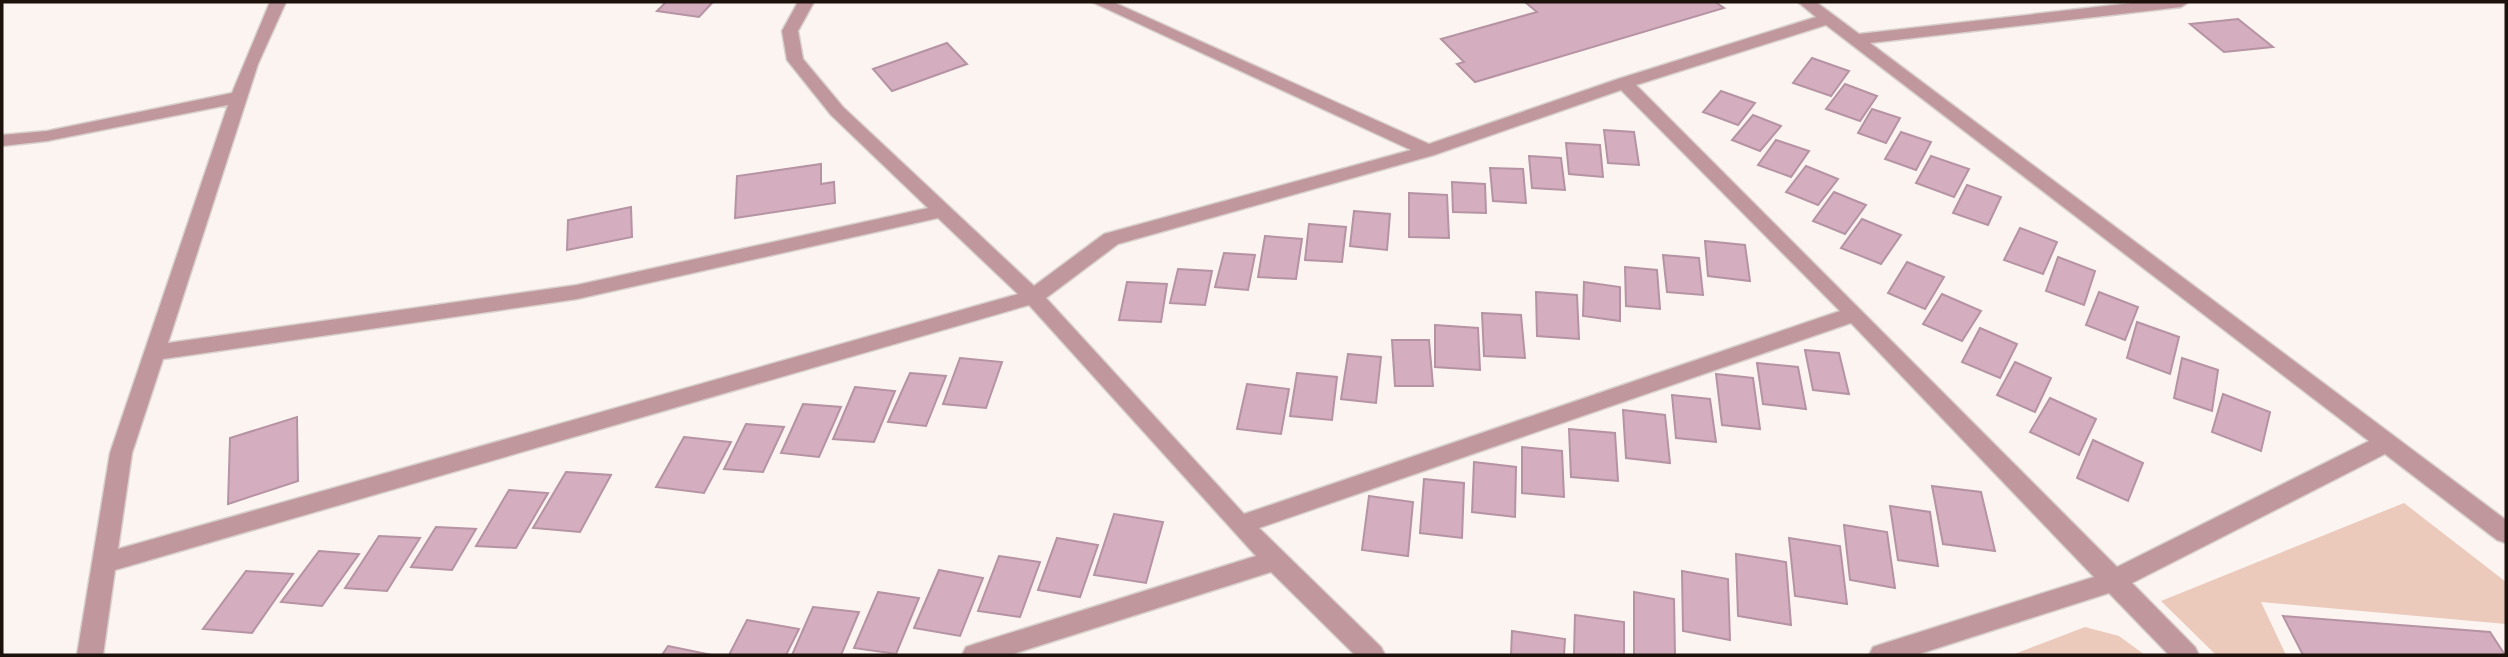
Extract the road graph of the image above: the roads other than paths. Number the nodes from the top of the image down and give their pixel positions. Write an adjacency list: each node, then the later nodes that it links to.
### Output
1 (278, 2): 9 (street)
2 (806, 2): 12 (street)
3 (1100, 2): 11 (street)
4 (1807, 2): 6 (street)
5 (2181, 2): 7 (street)
6 (1831, 18): 7 (street); 8 (street)
7 (1858, 39): 16 (street)
8 (1623, 83): 11 (street); 14 (street)
9 (239, 97): 10 (street); 15 (street)
10 (2, 140)
11 (1428, 151): 13 (street)
12 (942, 211): 13 (street); 15 (street)
13 (1033, 297): 17 (street); 20 (street)
14 (1855, 314): 17 (street); 21 (street)
15 (154, 354): 20 (street)
16 (2386, 443): 18 (street); 21 (street)
17 (1240, 525): 19 (street)
18 (2506, 533)
19 (1276, 560): 23 (street); 24 (street)
20 (105, 564): 22 (street)
21 (2113, 581): 25 (street); 26 (street)
22 (90, 655)
23 (975, 655)
24 (1372, 655)
25 (1882, 655)
26 (2186, 655)

